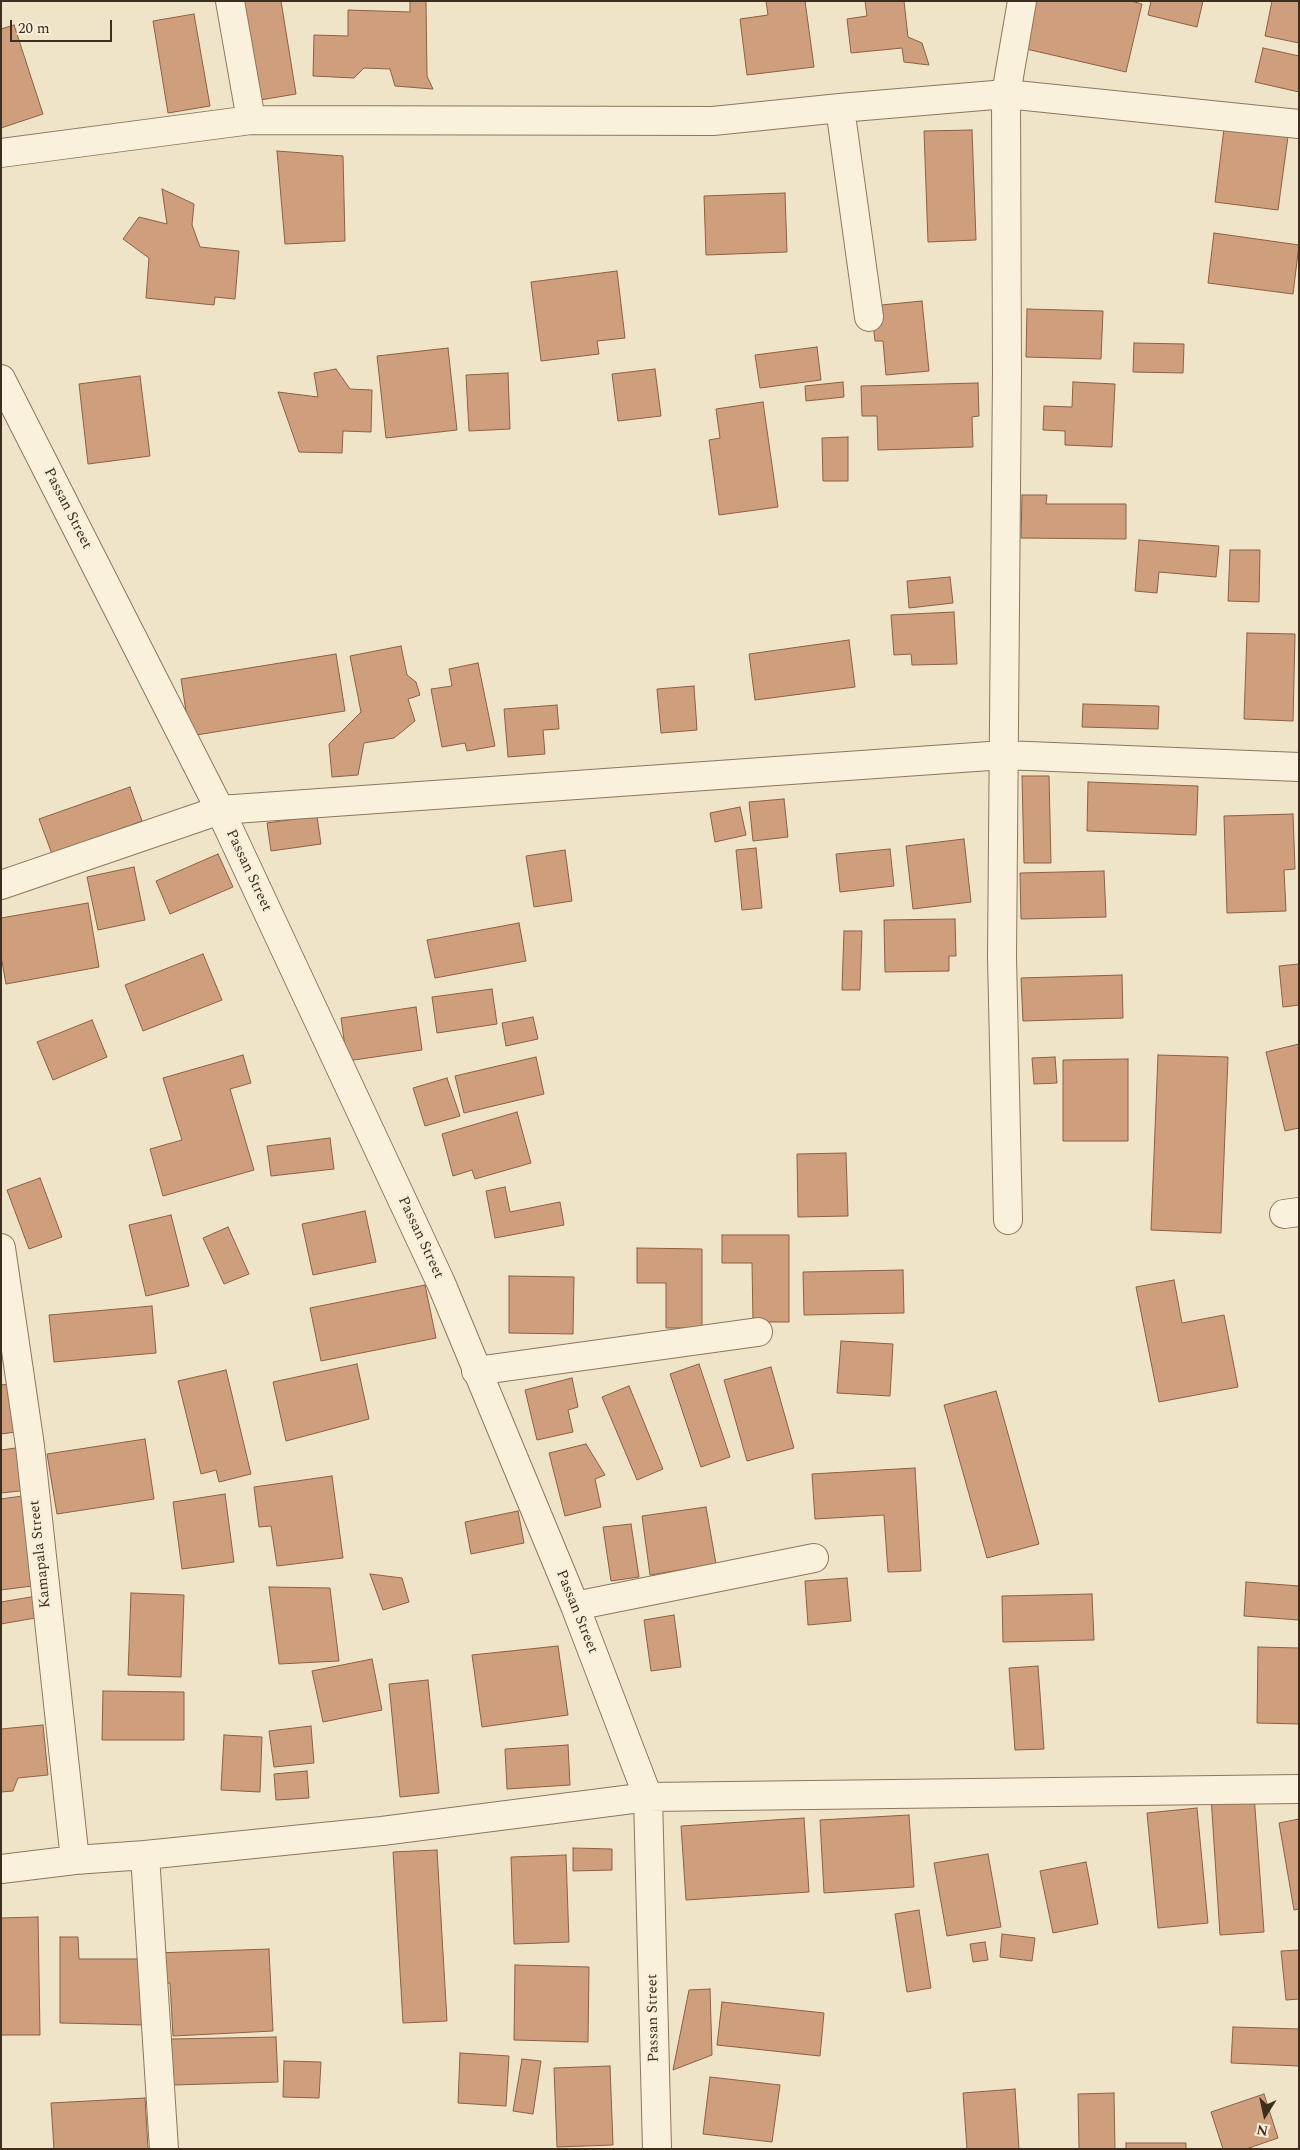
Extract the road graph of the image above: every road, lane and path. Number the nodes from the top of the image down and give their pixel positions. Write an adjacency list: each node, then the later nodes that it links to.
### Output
1 (230, 1): 5 (street)
2 (1022, 1): 3 (street)
3 (1006, 94): 4 (street); 6 (street); 10 (street)
4 (840, 108): 5 (street); 8 (street)
5 (251, 120): 7 (street)
6 (1299, 124)
7 (1, 153)
8 (869, 317)
9 (1, 379): 12 (street, Passan Street)
10 (1004, 755): 11 (street); 12 (street); 14 (street)
11 (1299, 767)
12 (220, 810): 13 (street); 17 (street, Passan Street)
13 (1, 885)
14 (1008, 1220)
15 (1, 1248): 23 (street, Kamapala Street)
16 (758, 1332): 17 (street)
17 (476, 1371): 19 (street, Passan Street)
18 (814, 1558): 19 (street)
19 (575, 1606): 21 (street, Passan Street)
20 (1299, 1789): 21 (street)
21 (648, 1797): 22 (street); 26 (street, Passan Street)
22 (145, 1855): 23 (street); 25 (street)
23 (75, 1860): 24 (street)
24 (1, 1869)
25 (164, 2149)
26 (657, 2149)

